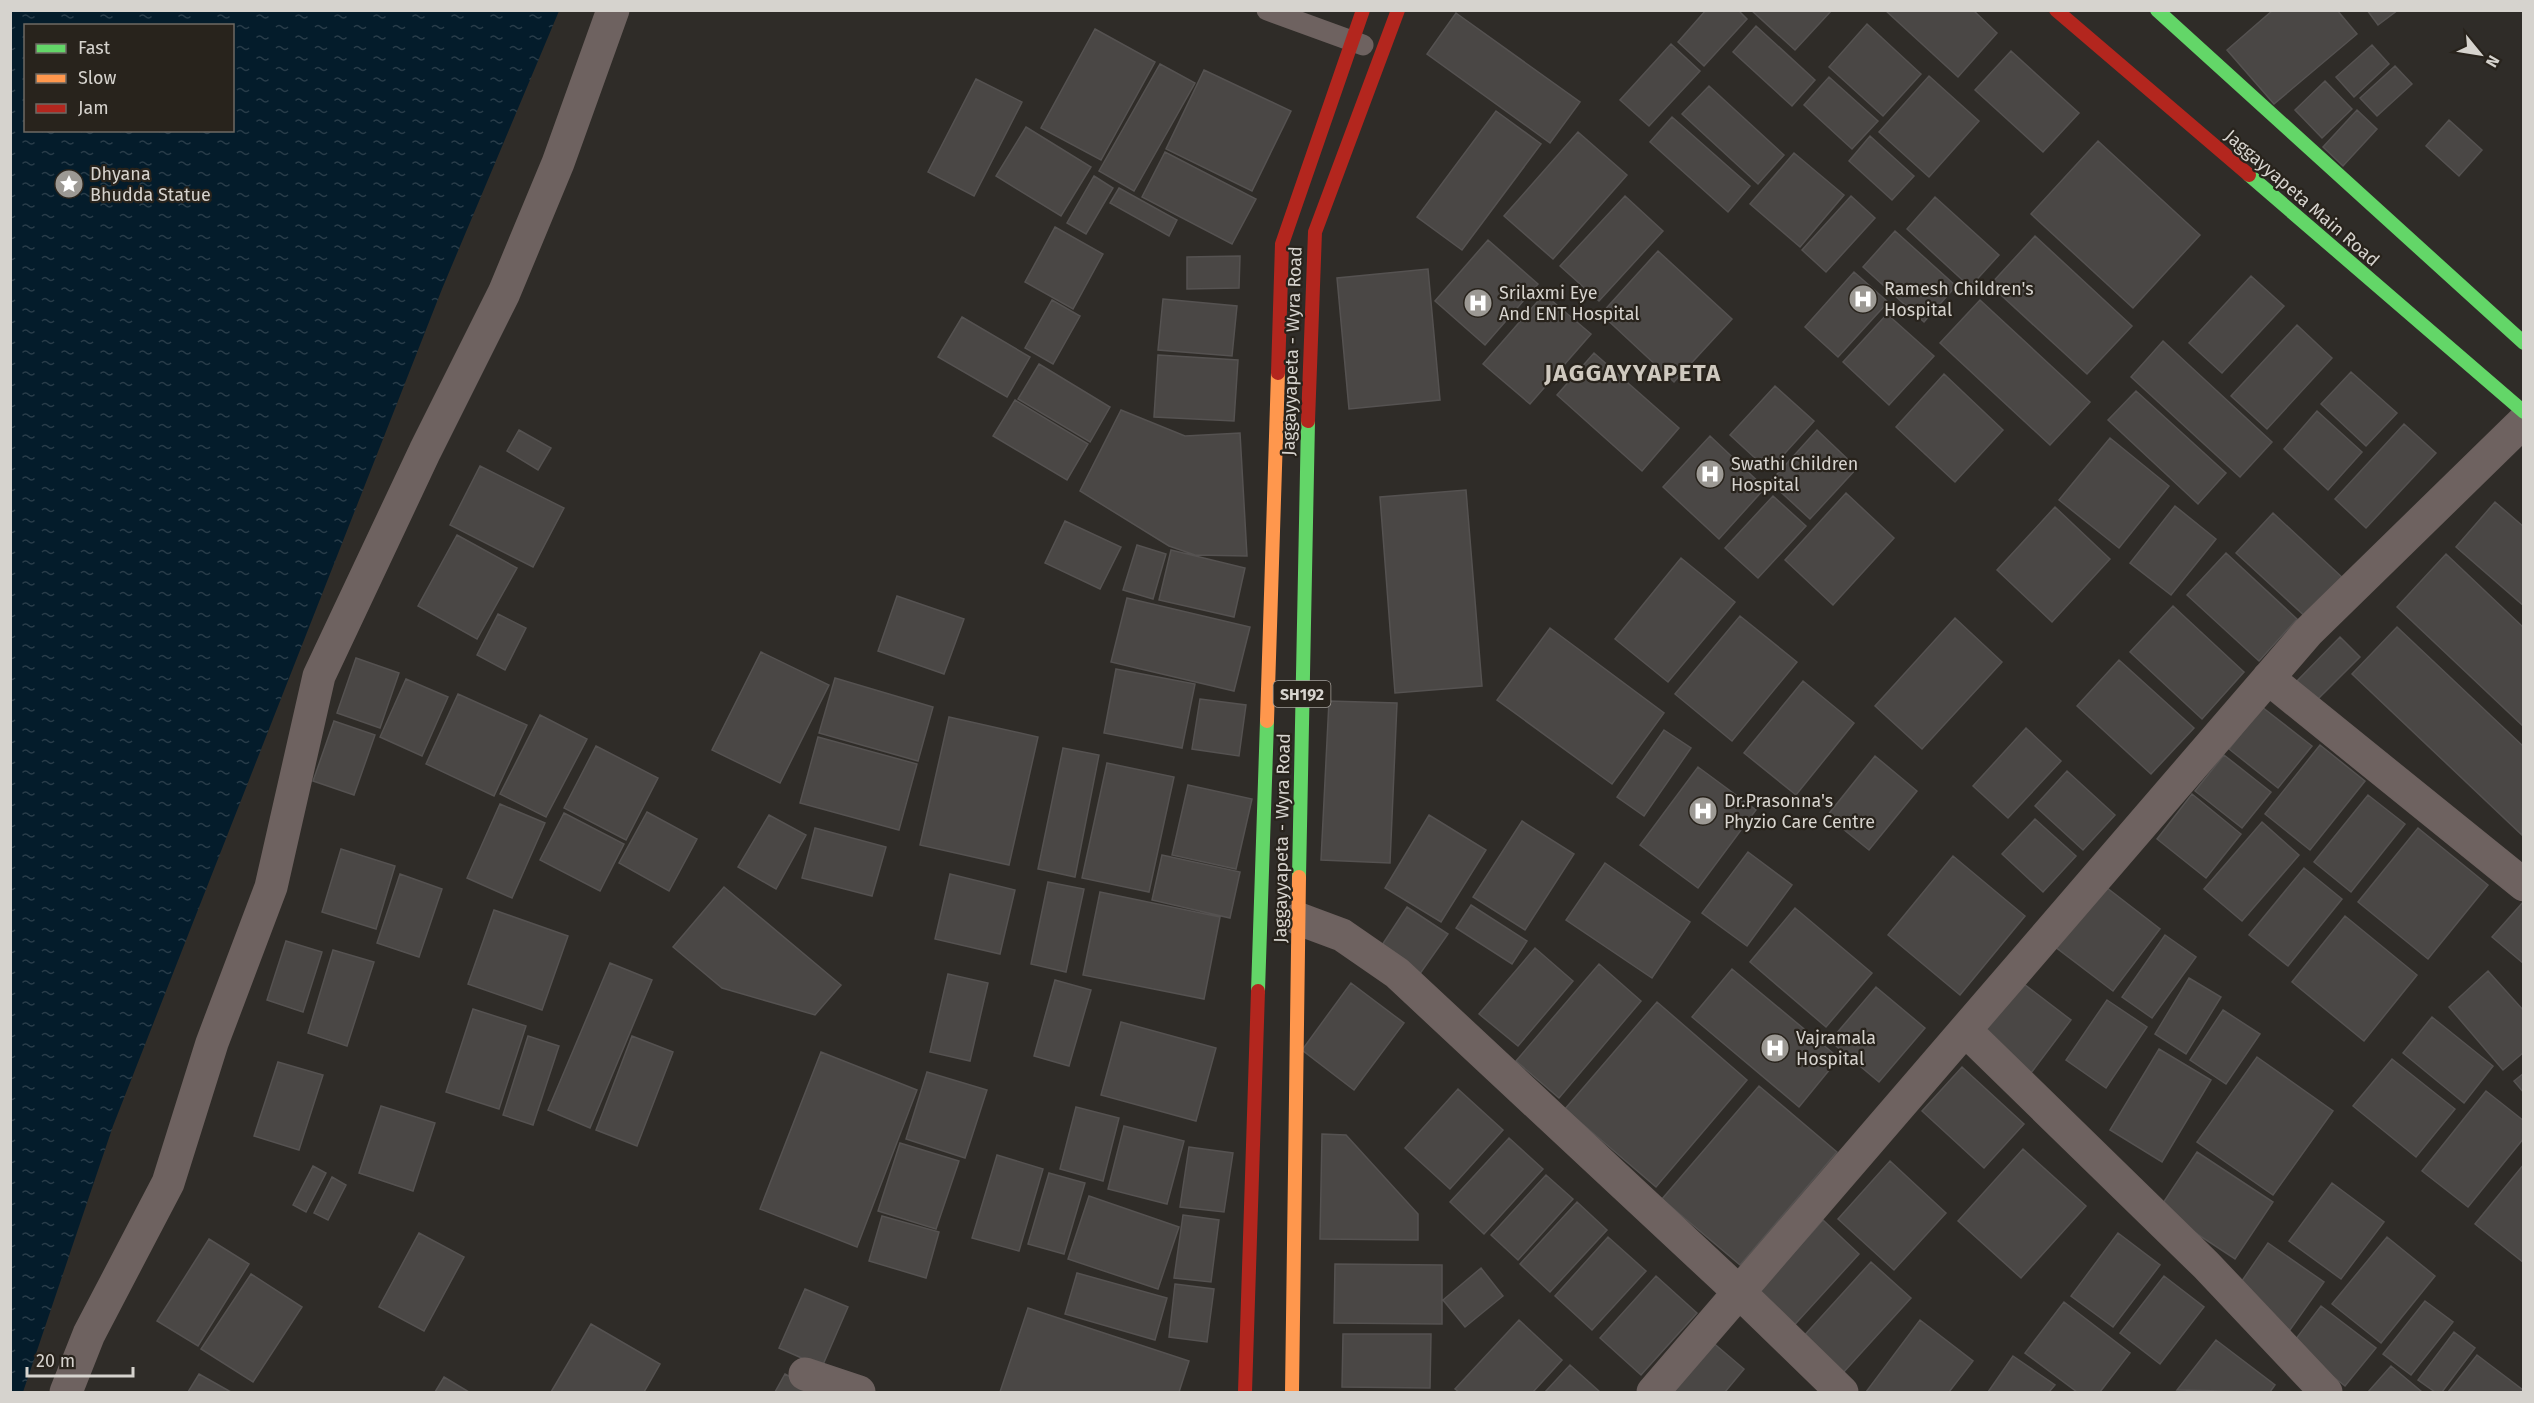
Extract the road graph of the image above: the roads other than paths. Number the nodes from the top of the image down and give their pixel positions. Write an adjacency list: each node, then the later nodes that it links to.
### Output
1 (613, 10): 18 (street)
2 (1267, 10): 7 (lane)
3 (1363, 10): 7 (main road, SH192)
4 (1398, 10): 8 (main road, Jaggayyapeta - Wyra Road / SH192)
5 (2056, 10): 10 (main road, Jaggayyapeta Main Road)
6 (2157, 10): 9 (main road)
7 (1352, 41): 8 (lane); 20 (main road, SH192)
8 (1383, 52): 14 (main road, Jaggayyapeta - Wyra Road / SH192)
9 (2523, 343)
10 (2523, 412)
11 (2523, 421): 12 (street)
12 (2268, 678): 13 (street); 15 (street)
13 (2523, 885)
14 (1299, 919): 16 (street); 21 (main road, Jaggayyapeta - Wyra Road / SH192)
15 (1965, 1030): 16 (street); 24 (street)
16 (1739, 1292): 22 (street); 23 (street)
17 (805, 1374): 19 (street)
18 (66, 1392)
19 (859, 1392)
20 (1245, 1392)
21 (1292, 1392)
22 (1653, 1392)
23 (1842, 1392)
24 (2326, 1392)

